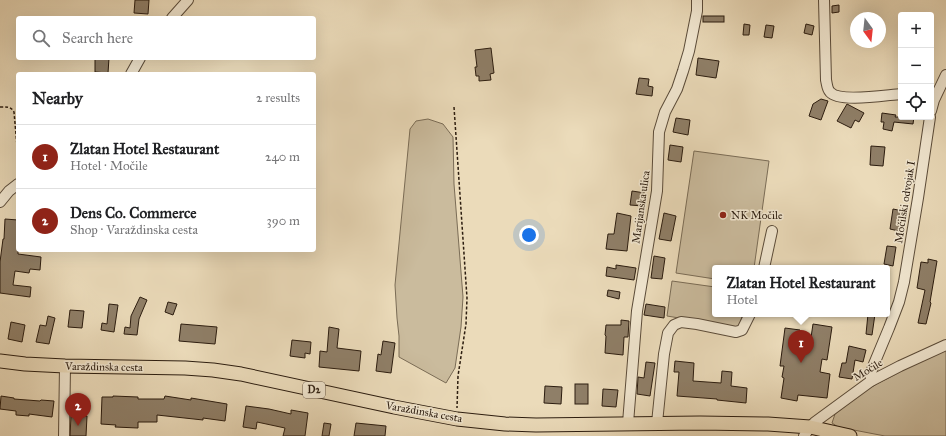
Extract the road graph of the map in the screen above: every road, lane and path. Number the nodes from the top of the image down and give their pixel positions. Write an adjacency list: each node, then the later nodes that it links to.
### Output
1 (188, 0): 4 (street)
2 (697, 0): 24 (street, Marijanska ulica)
3 (824, 0): 8 (street)
4 (174, 16)
5 (139, 60): 6 (street)
6 (132, 72)
7 (946, 75): 9 (street)
8 (898, 94)
9 (934, 96)
10 (0, 107): 13 (path)
11 (454, 107): 23 (path)
12 (930, 120): 22 (street, Močilski odvojak I)
13 (16, 135)
14 (16, 186): 15 (street)
15 (0, 202)
16 (772, 232): 17 (street)
17 (765, 265)
18 (748, 317): 25 (street)
19 (946, 345): 22 (street, Močile)
20 (0, 361): 21 (main road, Varaždinska cesta / D2)
21 (65, 366): 23 (main road, Varaždinska cesta / D2); 27 (street)
22 (870, 381): 26 (street, Močile)
23 (456, 419): 24 (main road, Varaždinska cesta / D2)
24 (628, 423): 25 (main road, Varaždinska cesta / D2)
25 (657, 423): 26 (main road, Varaždinska cesta / D2)
26 (807, 432): 28 (main road, Varaždinska cesta / D2)
27 (64, 436)
28 (850, 436)

